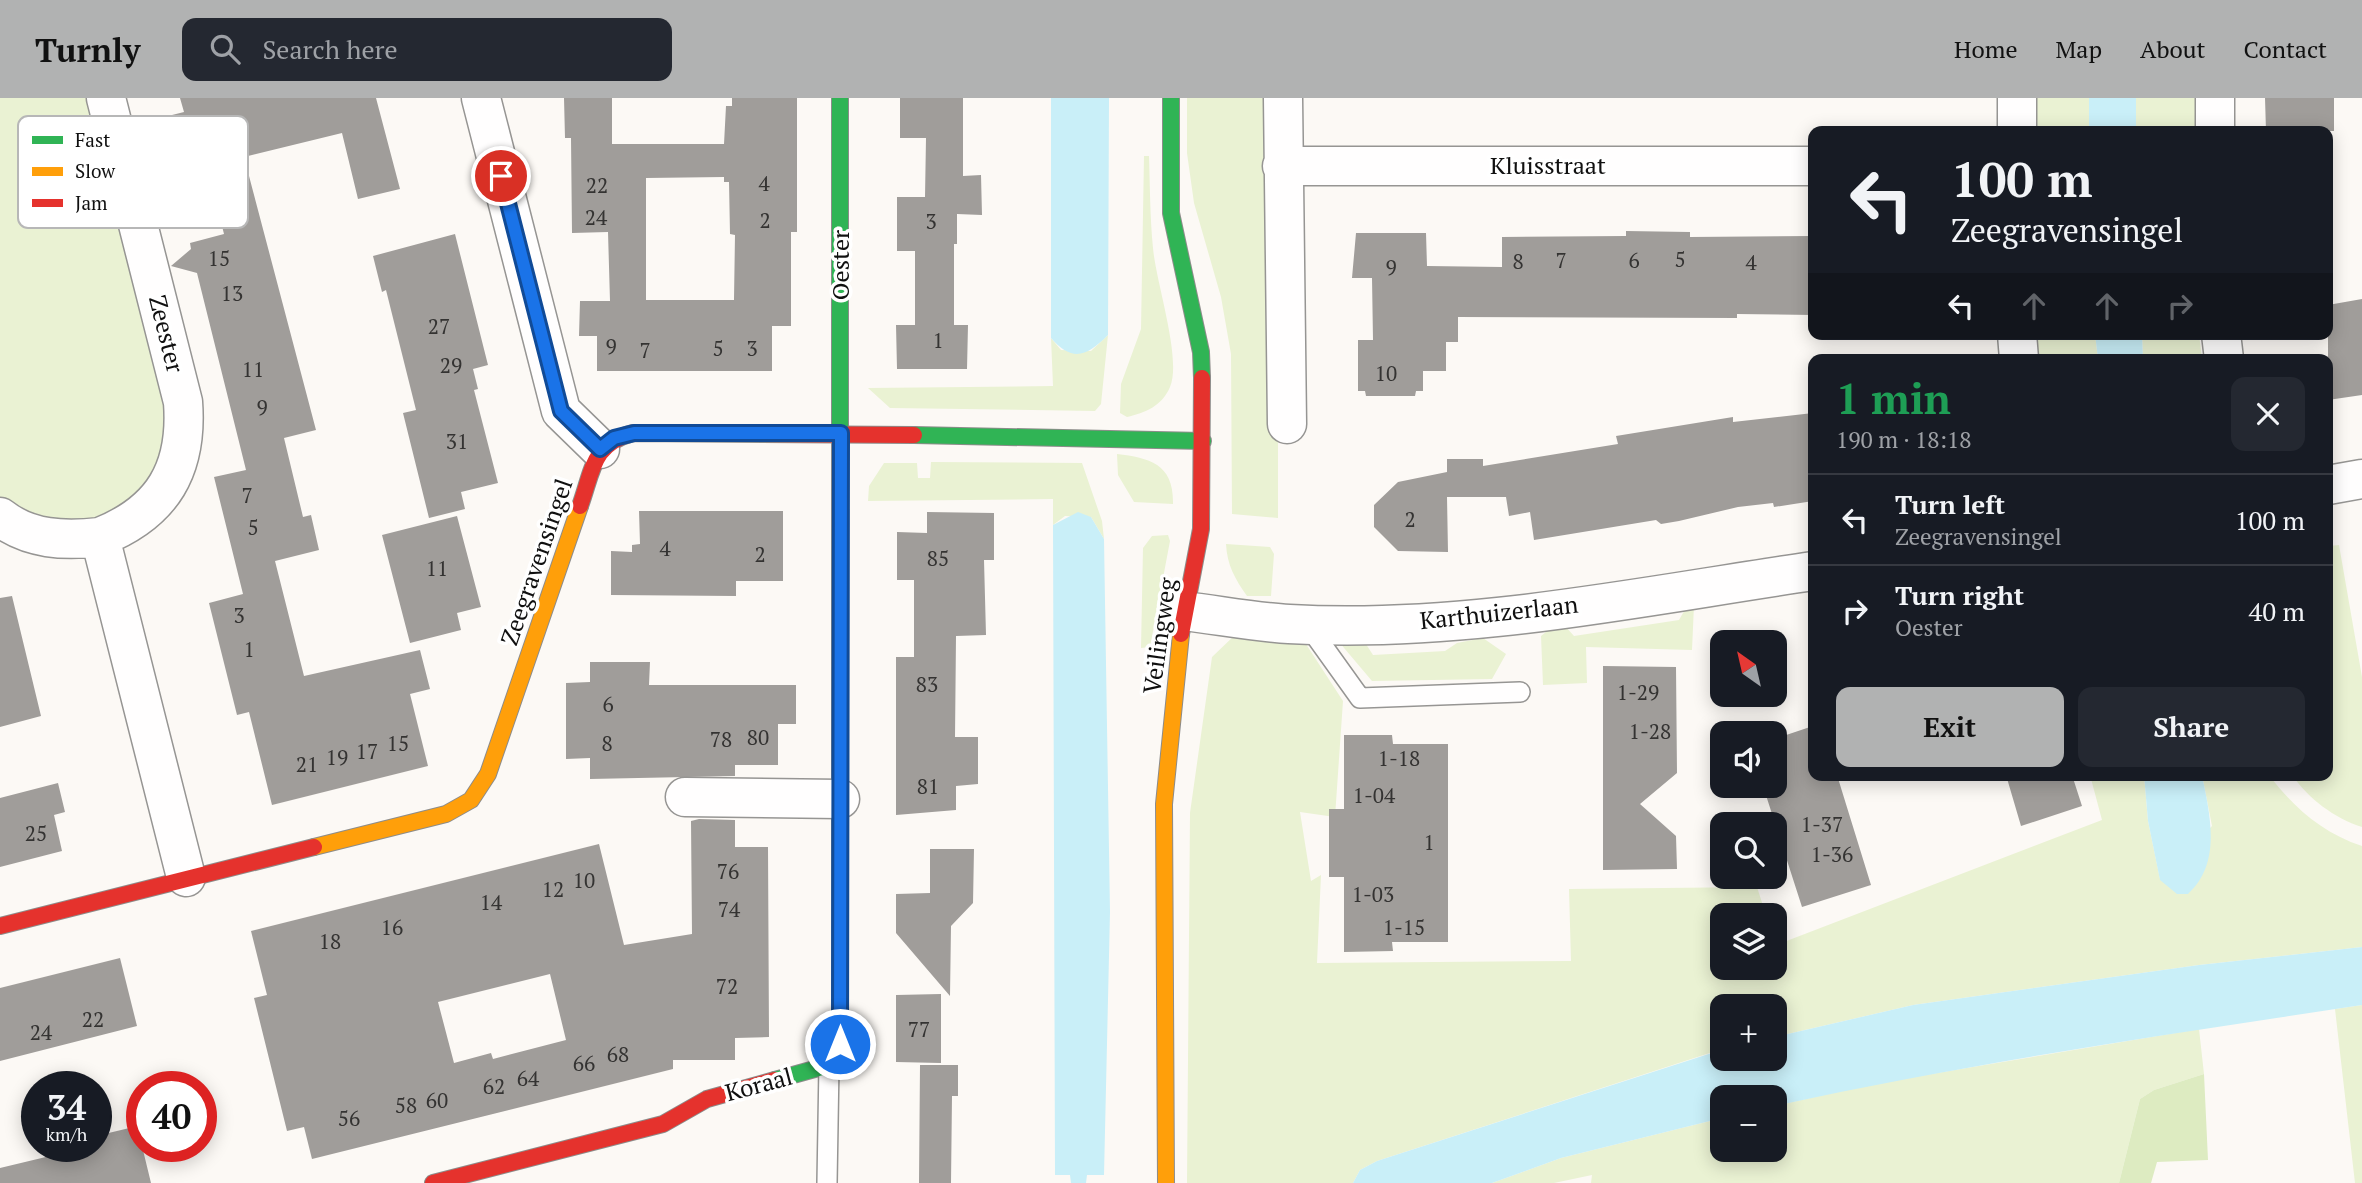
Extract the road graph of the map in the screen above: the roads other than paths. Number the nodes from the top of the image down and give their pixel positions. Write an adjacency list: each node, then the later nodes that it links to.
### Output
1 (106, 98): 8 (street, Zeester)
2 (481, 98): 17 (street)
3 (841, 98): 15 (street, Oester)
4 (1171, 98): 16 (street, Veilingweg)
5 (1283, 98): 11 (street)
6 (2017, 98): 9 (street)
7 (2215, 98): 10 (street)
8 (111, 116)
9 (2017, 126)
10 (2215, 126)
11 (1282, 166): 12 (street, Kluisstraat); 14 (street)
12 (1808, 166)
13 (139, 228): 21 (street, Zeester)
14 (1287, 424)
15 (841, 433): 16 (street); 17 (street); 27 (street)
16 (1203, 442): 23 (street, Veilingweg)
17 (600, 449): 28 (street, Zeegravensingel)
18 (2362, 479): 19 (street)
19 (2333, 484)
20 (0, 517): 21 (street, Zeester)
21 (100, 537): 28 (street)
22 (1808, 572): 24 (street, Karthuizerlaan)
23 (1183, 611): 24 (street, Karthuizerlaan); 33 (street, Veilingweg)
24 (1307, 624): 25 (lane)
25 (1520, 692)
26 (685, 797): 27 (street)
27 (840, 799): 30 (street)
28 (186, 877): 29 (street, Zeegravensingel)
29 (0, 926)
30 (830, 1065): 31 (street, Koraal); 32 (lane)
31 (433, 1183)
32 (827, 1183)
33 (1166, 1183)

